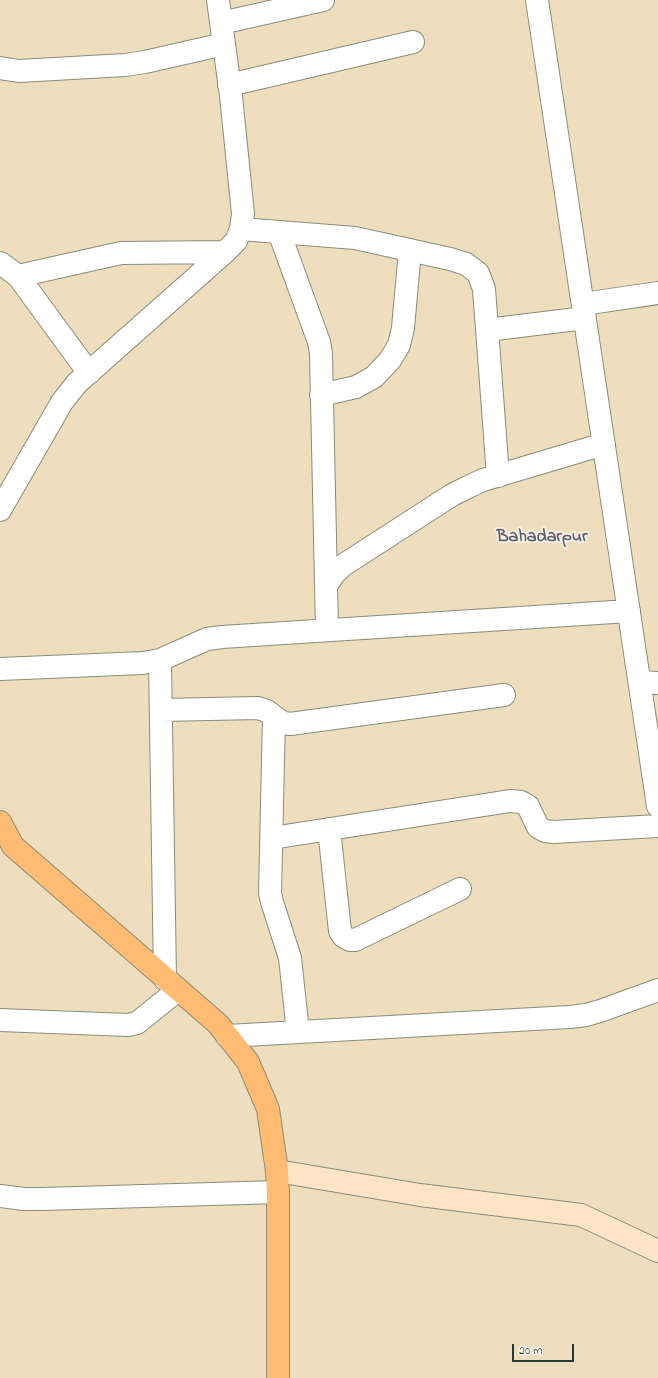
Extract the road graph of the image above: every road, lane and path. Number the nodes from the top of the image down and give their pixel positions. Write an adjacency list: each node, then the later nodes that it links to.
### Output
1 (218, 0): 4 (street)
2 (323, 0): 4 (street)
3 (537, 0): 16 (street)
4 (221, 22): 6 (street)
5 (413, 42): 8 (street)
6 (224, 44): 7 (street); 8 (street)
7 (0, 68)
8 (229, 85): 9 (street)
9 (241, 229): 10 (street); 12 (street)
10 (280, 232): 11 (street); 19 (street)
11 (410, 250): 17 (street); 19 (street)
12 (225, 252): 14 (street); 18 (street)
13 (0, 263): 14 (street)
14 (18, 276): 18 (street)
15 (658, 294): 16 (street)
16 (584, 311): 17 (street); 20 (street)
17 (487, 330): 21 (street)
18 (89, 373): 22 (street)
19 (322, 395): 23 (street)
20 (604, 444): 21 (street); 24 (street)
21 (498, 476): 23 (street)
22 (0, 510)
23 (326, 586): 25 (street)
24 (629, 610): 25 (street); 28 (street)
25 (327, 630): 26 (street)
26 (160, 660): 27 (street); 30 (street)
27 (0, 669)
28 (649, 683): 32 (street)
29 (504, 695): 31 (street)
30 (161, 710): 31 (street); 38 (street)
31 (274, 717): 36 (street)
32 (657, 795)
33 (0, 822): 38 (highway)
34 (658, 826): 35 (street)
35 (329, 829): 36 (street); 37 (street)
36 (272, 838): 41 (street)
37 (460, 889)
38 (171, 984): 40 (street); 42 (highway)
39 (658, 990): 41 (street)
40 (0, 1020)
41 (298, 1032): 42 (street)
42 (228, 1036): 43 (highway)
43 (277, 1182): 44 (street); 45 (main road); 46 (highway)
44 (0, 1196)
45 (658, 1251)
46 (278, 1378)

